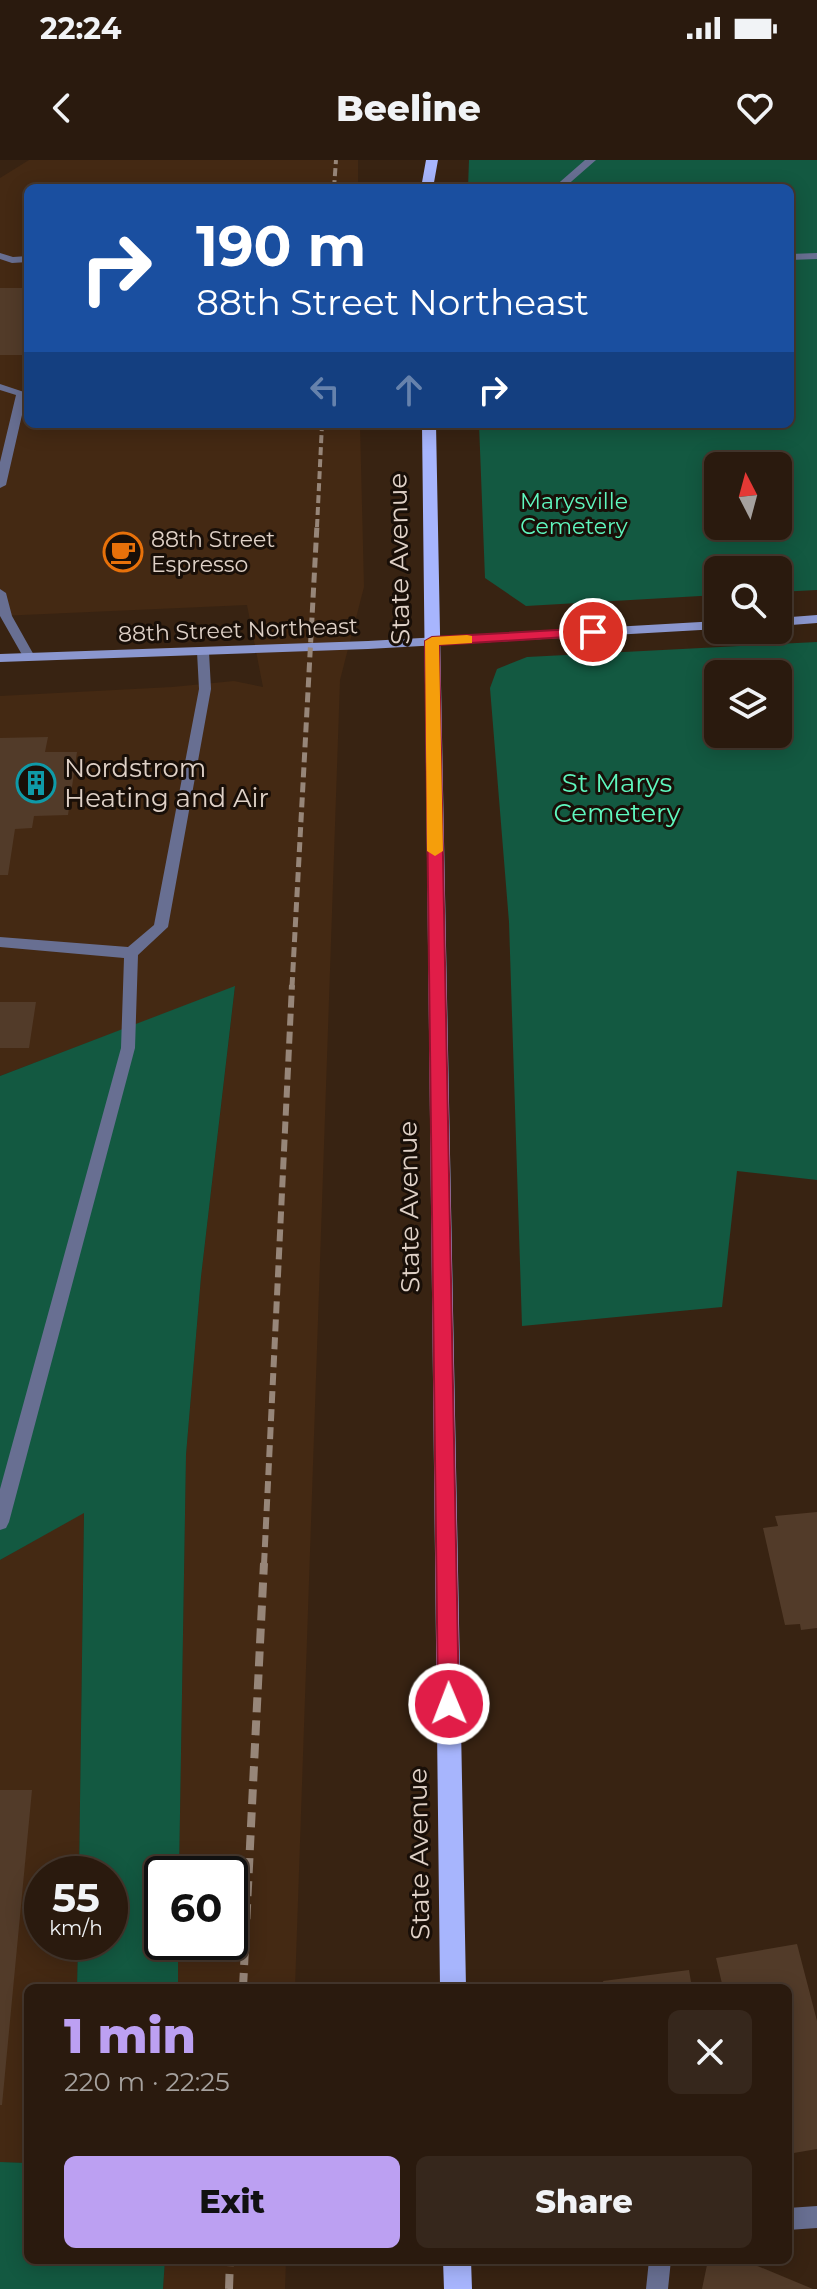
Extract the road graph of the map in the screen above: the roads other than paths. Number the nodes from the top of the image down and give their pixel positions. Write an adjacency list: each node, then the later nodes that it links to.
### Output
1 (432, 160): 3 (main road)
2 (591, 160): 4 (lane)
3 (428, 184)
4 (563, 184)
5 (0, 256): 8 (lane)
6 (817, 256): 7 (lane)
7 (794, 257)
8 (24, 259)
9 (0, 387): 11 (lane)
10 (429, 428): 16 (main road, State Avenue)
11 (0, 485)
12 (0, 593): 18 (lane)
13 (817, 619): 14 (main road)
14 (792, 621)
15 (704, 626): 16 (main road, 88th Street Northeast)
16 (432, 641): 17 (main road, 88th Street Northeast); 23 (main road, State Avenue)
17 (203, 652): 18 (main road, 88th Street Northeast); 21 (lane)
18 (29, 657): 19 (main road, 88th Street Northeast)
19 (0, 658)
20 (0, 942): 21 (lane)
21 (131, 953): 22 (lane)
22 (0, 1522)
23 (453, 1984)
24 (817, 2217): 25 (lane)
25 (792, 2219)
26 (457, 2264): 28 (main road)
27 (660, 2264): 29 (lane)
28 (458, 2289)
29 (657, 2289)

